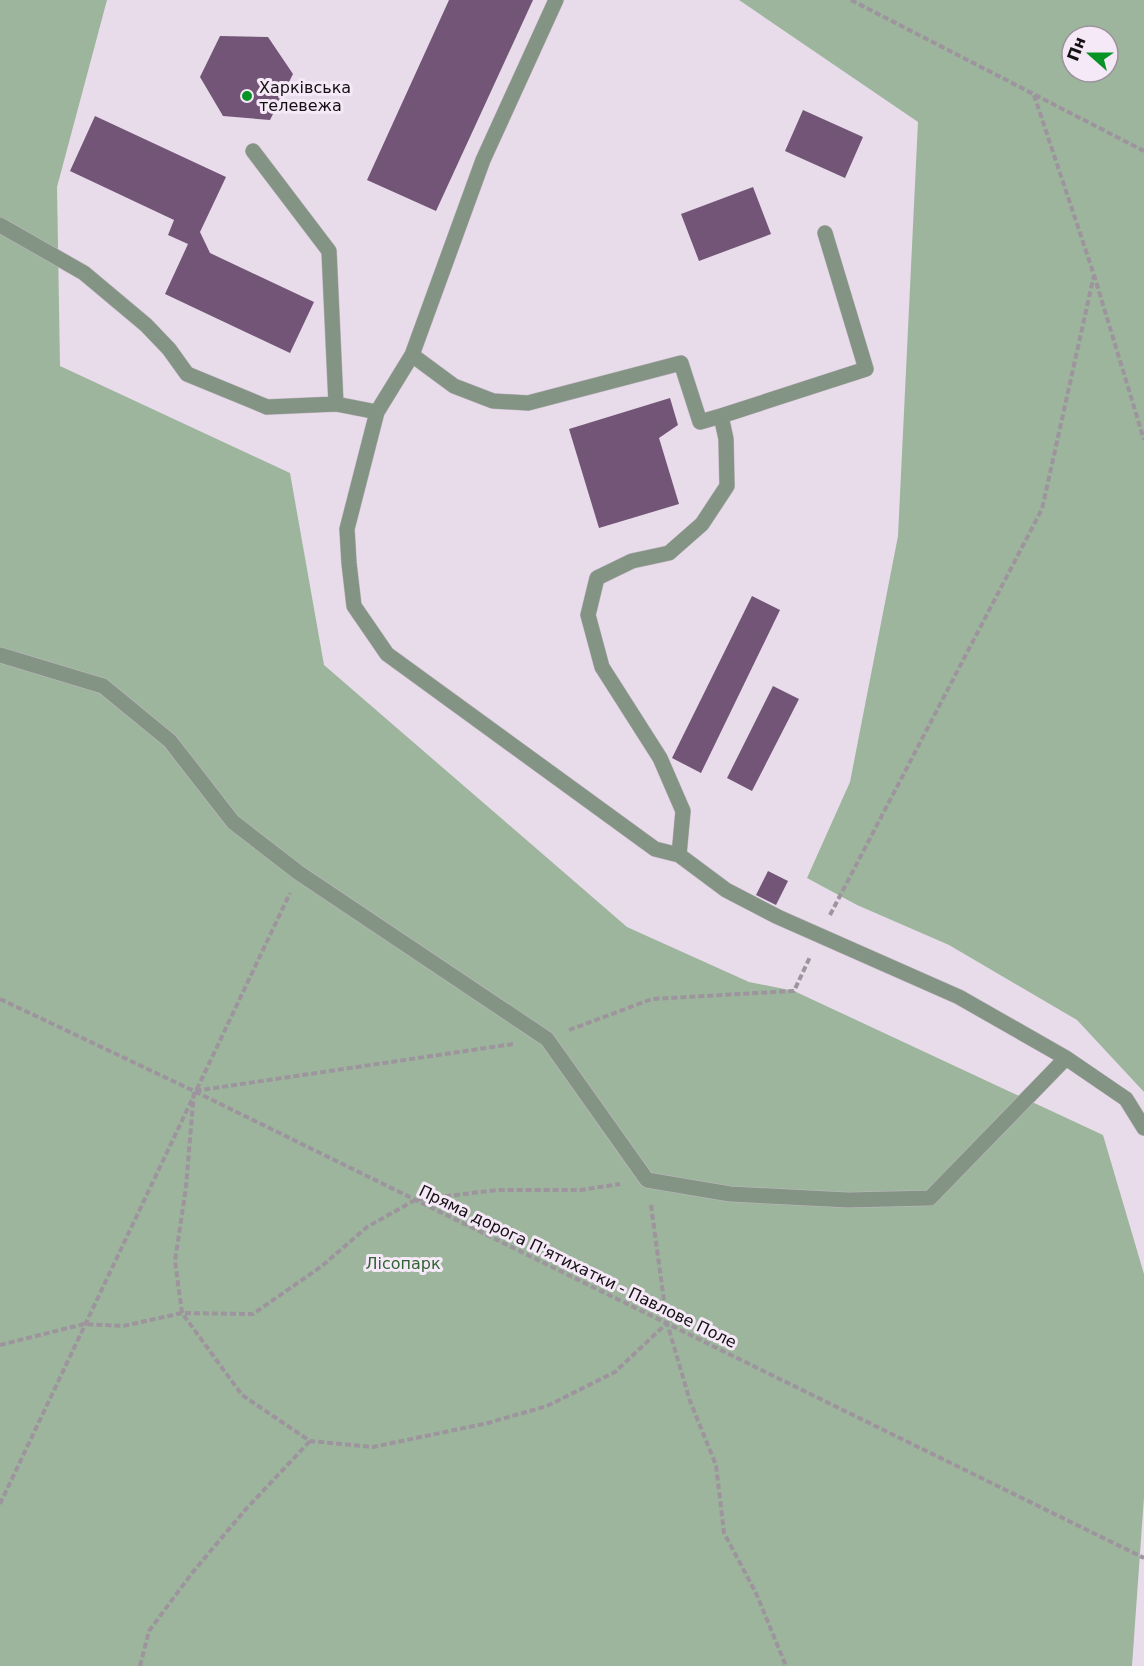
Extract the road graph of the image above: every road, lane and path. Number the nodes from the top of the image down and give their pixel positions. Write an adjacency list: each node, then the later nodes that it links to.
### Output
1 (556, 0): 9 (lane)
2 (851, 0): 3 (path)
3 (1034, 95): 4 (path); 8 (path)
4 (1144, 151)
5 (253, 152): 10 (lane)
6 (0, 225): 10 (lane)
7 (825, 233): 12 (lane)
8 (1094, 274): 13 (path); 17 (path)
9 (412, 355): 11 (lane); 12 (lane)
10 (336, 404): 11 (lane)
11 (377, 412): 15 (lane)
12 (721, 416): 15 (lane)
13 (1144, 440)
14 (0, 655): 16 (lane)
15 (679, 855): 17 (lane)
16 (299, 873): 19 (lane); 21 (path)
17 (820, 936): 19 (path); 20 (lane)
18 (0, 999): 21 (path, Пряма дорога П'ятихатки - Павлове Поле)
19 (547, 1039): 21 (path); 23 (lane)
20 (1066, 1058): 22 (lane); 23 (lane)
21 (194, 1091): 24 (path, Пряма дорога П'ятихатки - Павлове Поле); 25 (path); 27 (path)
22 (1144, 1128)
23 (647, 1180): 24 (path); 26 (path)
24 (415, 1200): 25 (path); 26 (path, Пряма дорога П'ятихатки - Павлове Поле)
25 (182, 1313): 27 (path); 29 (path)
26 (667, 1323): 29 (path); 31 (path, Пряма дорога П'ятихатки - Павлове Поле); 33 (path)
27 (84, 1324): 28 (path); 30 (path)
28 (0, 1345)
29 (310, 1441): 32 (path)
30 (0, 1504)
31 (1144, 1558)
32 (140, 1666)
33 (786, 1666)

